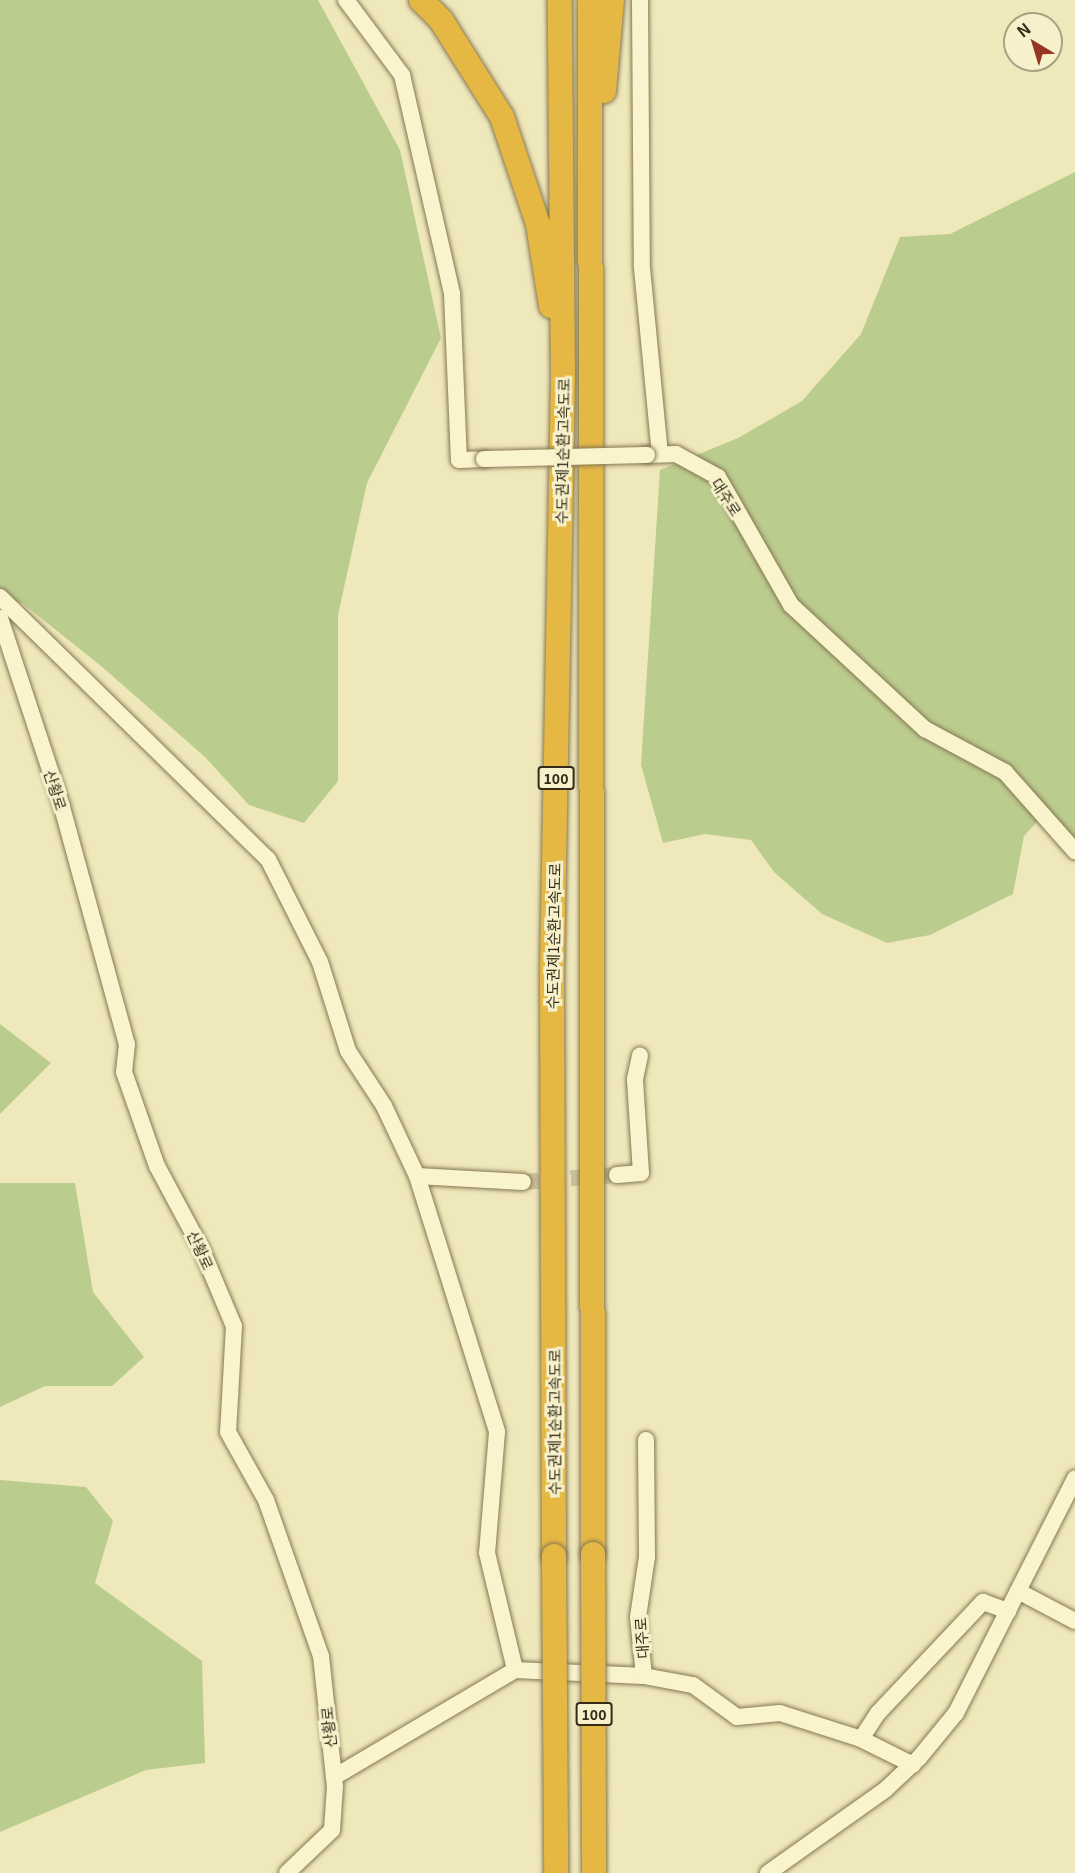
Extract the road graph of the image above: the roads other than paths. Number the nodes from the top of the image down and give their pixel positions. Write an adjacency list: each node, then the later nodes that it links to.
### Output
1 (346, 0): 9 (street, 대주로, bridge)
2 (421, 0): 8 (highway)
3 (560, 0): 8 (highway, 수도권제1순환고속도로 / 100)
4 (590, 0): 7 (highway, 수도권제1순환고속도로 / 100)
5 (612, 0): 7 (highway)
6 (640, 0): 9 (street)
7 (590, 255): 29 (highway, 수도권제1순환고속도로 / 100, bridge)
8 (563, 379): 28 (highway, 수도권제1순환고속도로 / 100, bridge)
9 (653, 455): 12 (street, 대주로)
10 (0, 597): 15 (street)
11 (0, 618): 26 (street, 산황로)
12 (1075, 851)
13 (640, 1056): 14 (street)
14 (617, 1175)
15 (417, 1176): 16 (street); 22 (street)
16 (523, 1182)
17 (646, 1440): 23 (street, 대주로)
18 (1075, 1478): 19 (street)
19 (1018, 1591): 20 (street); 21 (street)
20 (1008, 1611): 24 (street); 25 (street)
21 (1075, 1621)
22 (515, 1670): 23 (street); 26 (street)
23 (644, 1676): 24 (street, 대주로)
24 (861, 1739): 25 (street, 대주로)
25 (913, 1765): 30 (street)
26 (334, 1777): 27 (street, 산황로)
27 (285, 1872)
28 (556, 1873)
29 (594, 1873)
30 (768, 1873)

